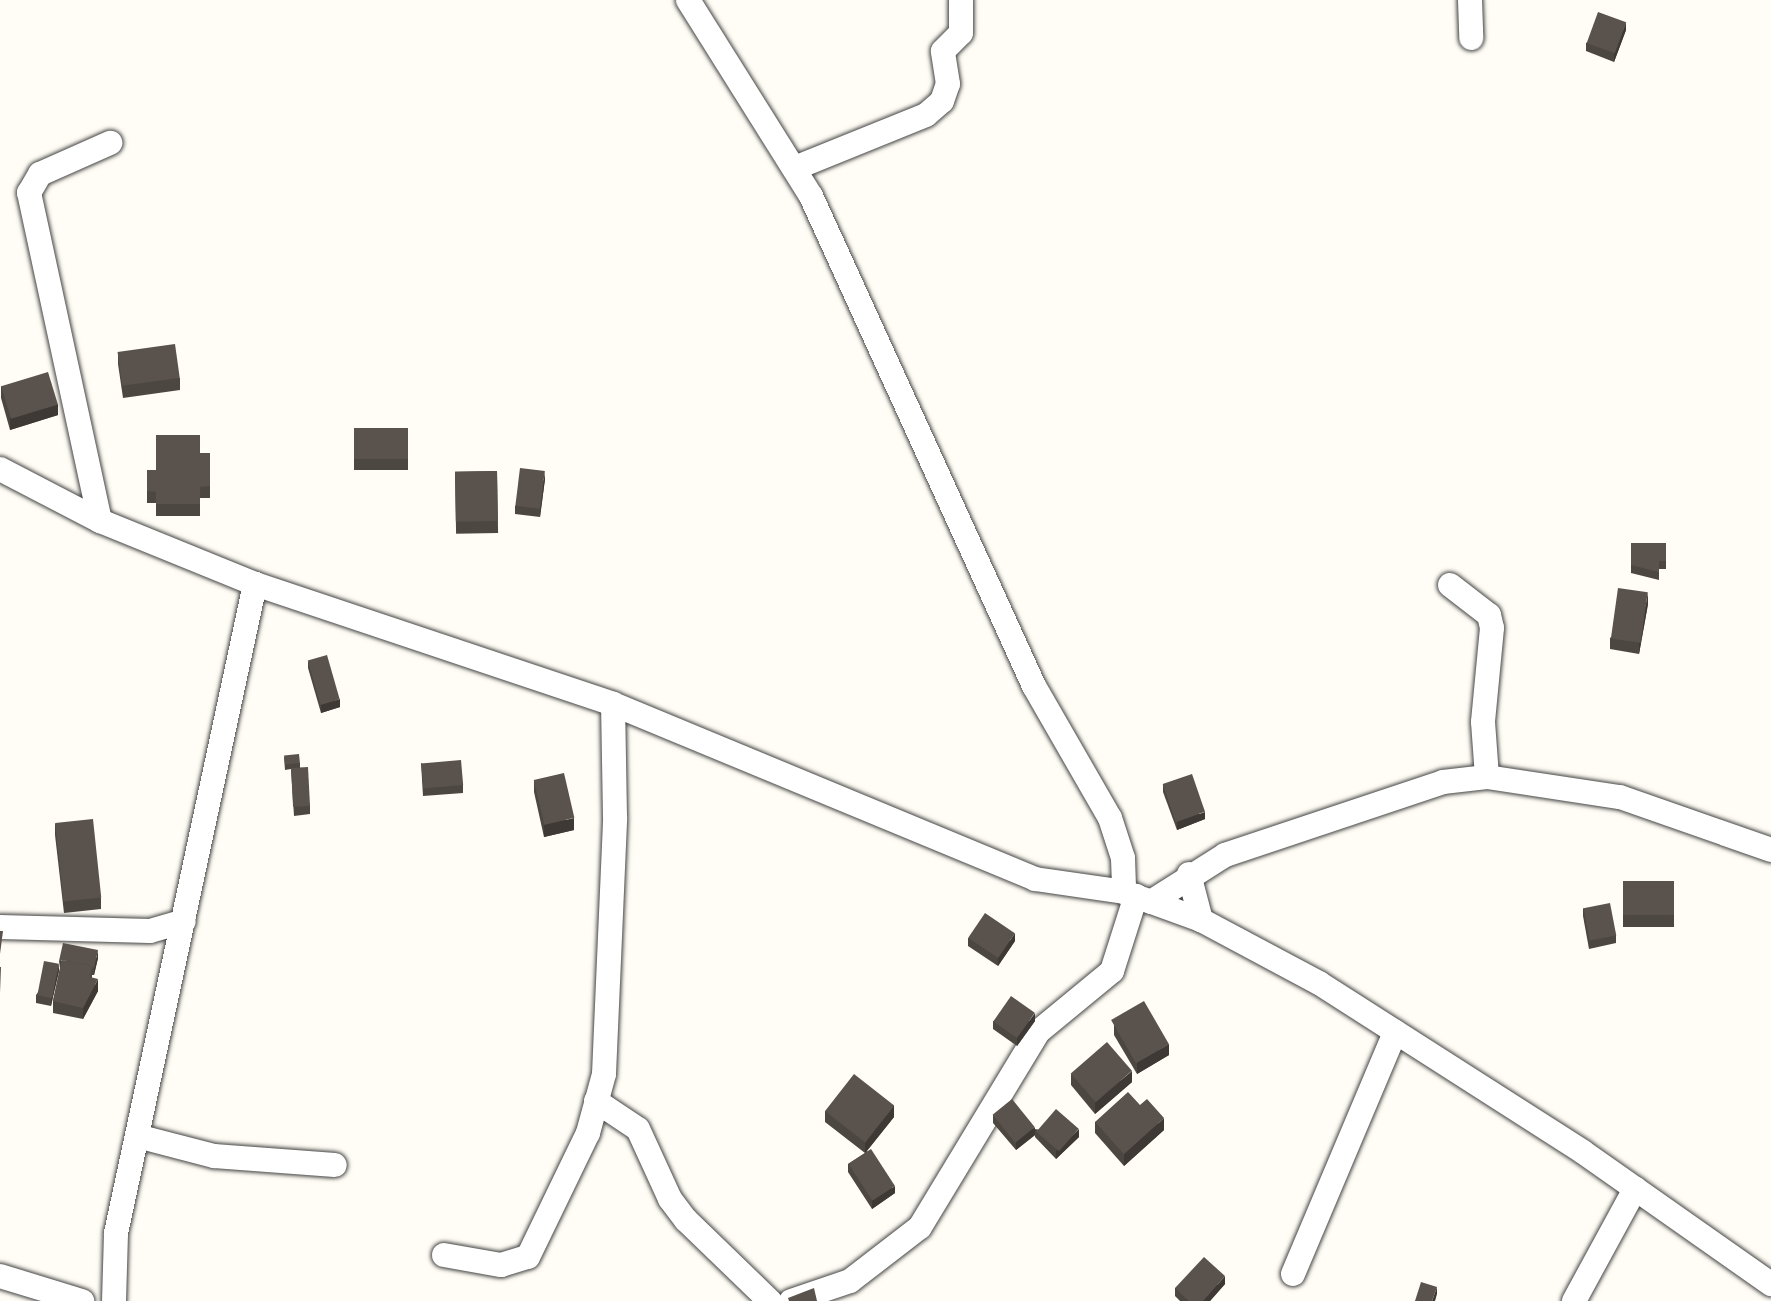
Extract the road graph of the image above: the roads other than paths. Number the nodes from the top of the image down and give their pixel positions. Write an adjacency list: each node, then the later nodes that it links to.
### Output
1 (688, 0): 6 (street)
2 (961, 0): 6 (street)
3 (1470, 0): 4 (street)
4 (1471, 38)
5 (110, 143): 8 (street)
6 (795, 168): 15 (street)
7 (0, 469): 8 (street)
8 (100, 521): 9 (street)
9 (255, 584): 11 (street); 17 (street)
10 (1450, 585): 12 (street)
11 (613, 704): 15 (street); 20 (street)
12 (1487, 777): 13 (street); 14 (street)
13 (1771, 850)
14 (1189, 873): 15 (street); 16 (street)
15 (1137, 897): 16 (street); 31 (street)
16 (1201, 920): 19 (street)
17 (184, 921): 18 (street); 21 (street)
18 (0, 927)
19 (1395, 1032): 23 (street); 25 (street)
20 (596, 1101): 24 (street); 30 (street)
21 (137, 1136): 22 (street); 29 (street)
22 (335, 1165)
23 (1635, 1189): 27 (street); 32 (street)
24 (444, 1256)
25 (1293, 1274)
26 (0, 1276): 28 (street)
27 (1771, 1284)
28 (82, 1301)
29 (114, 1301)
30 (770, 1301)
31 (791, 1301)
32 (1574, 1301)

